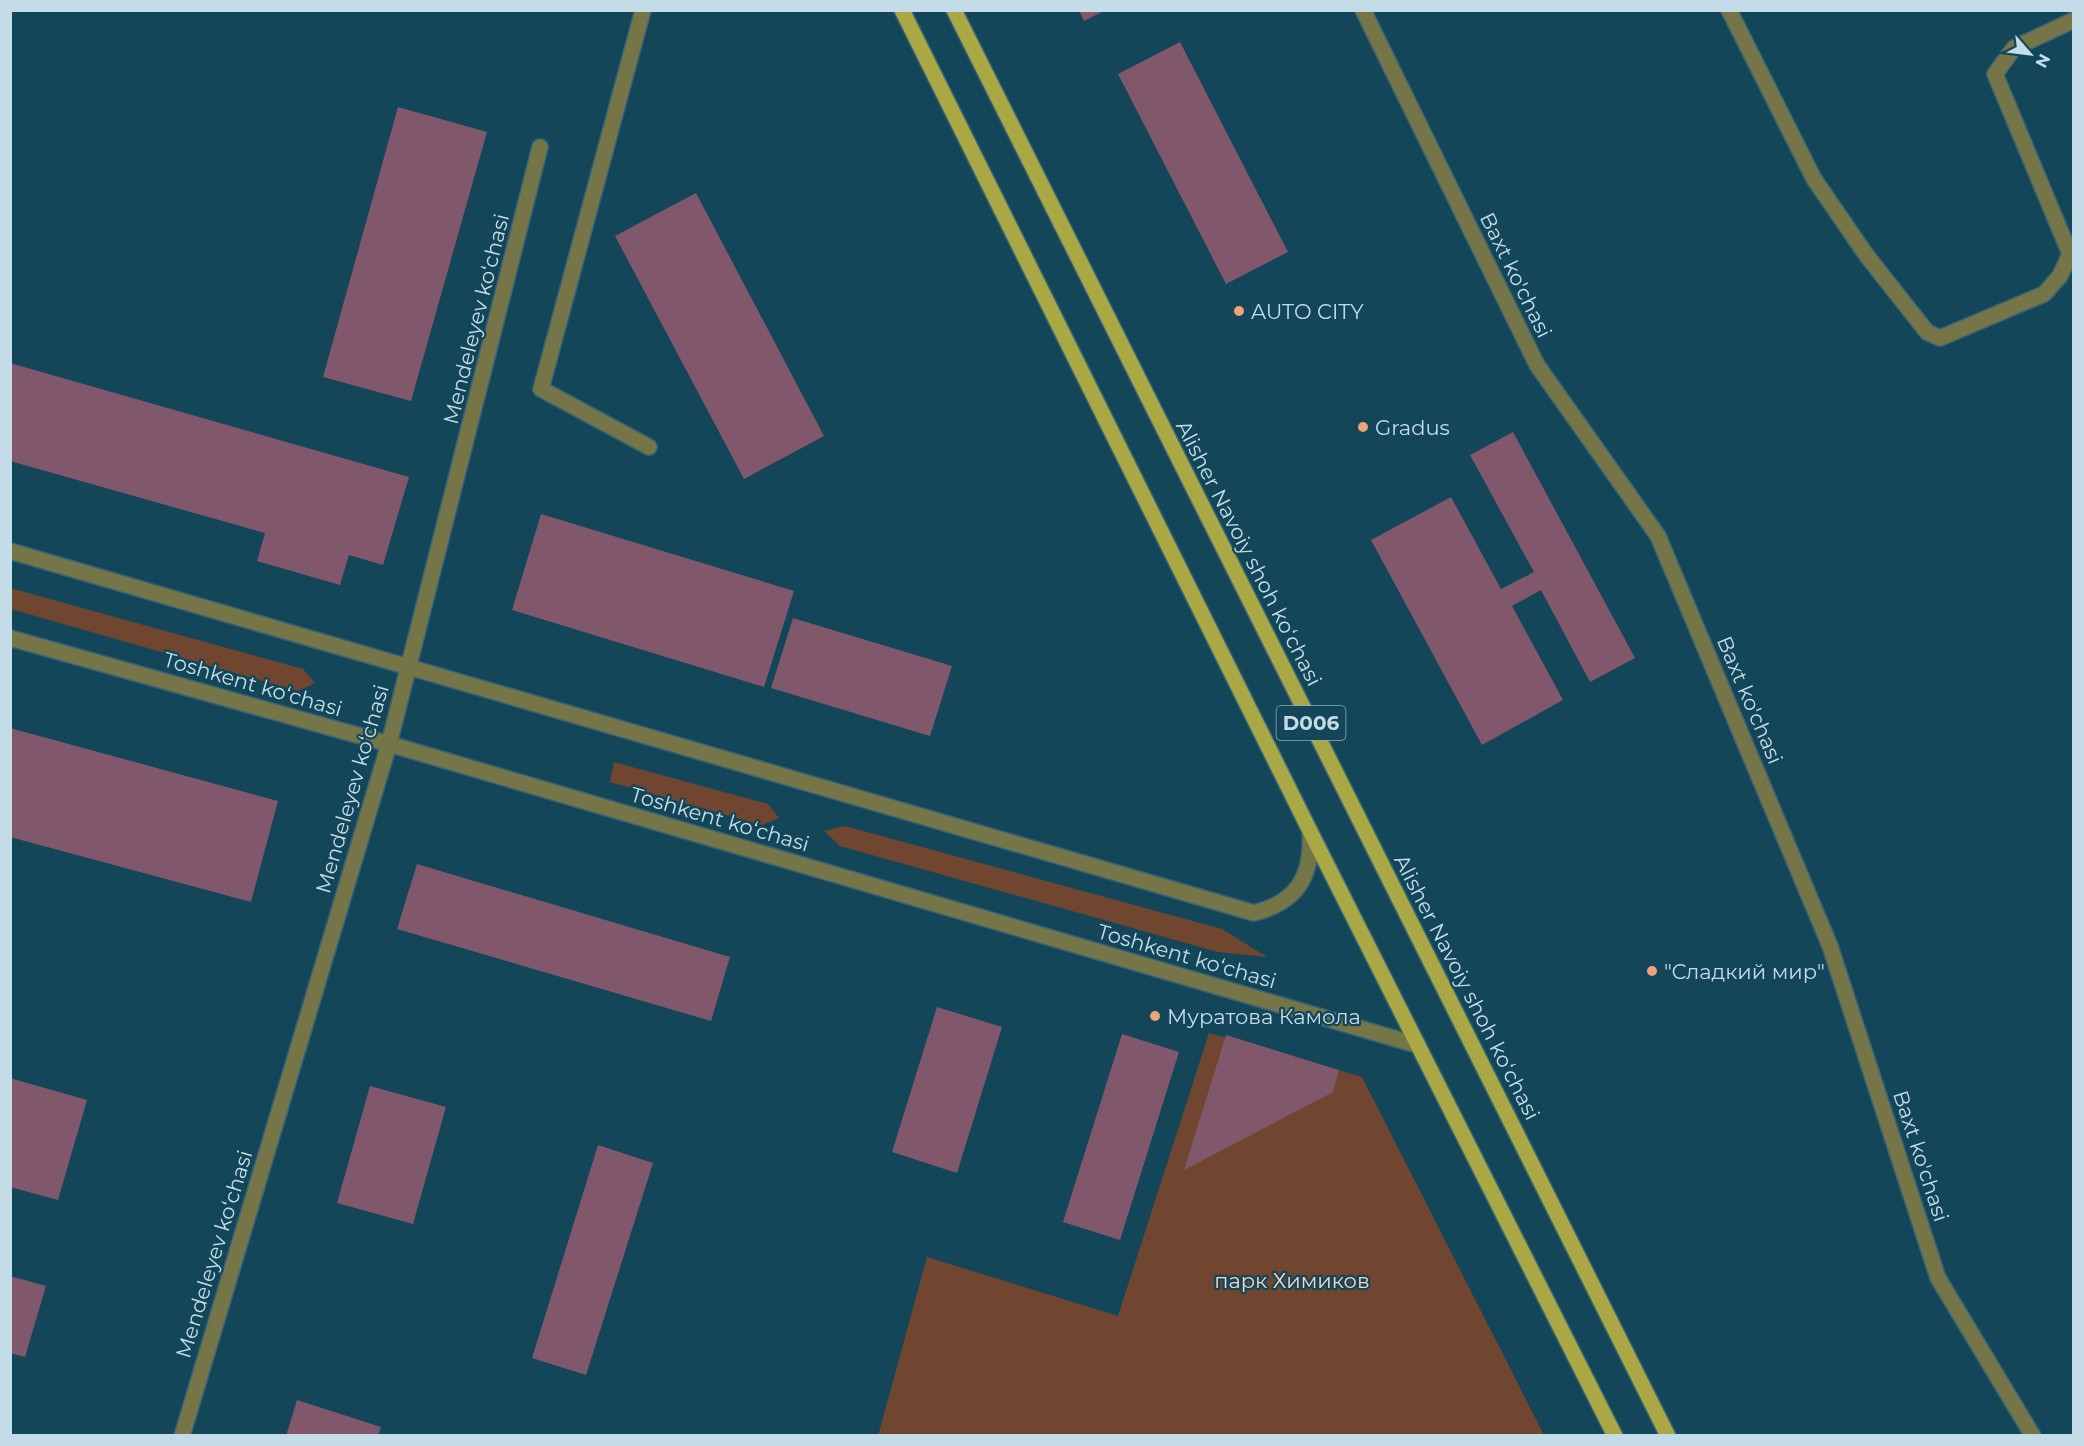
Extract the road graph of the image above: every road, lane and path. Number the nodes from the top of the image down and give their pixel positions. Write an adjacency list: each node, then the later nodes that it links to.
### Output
1 (643, 10): 9 (street)
2 (902, 10): 14 (main road, D006)
3 (954, 10): 18 (main road, Alisher Navoiy shoh koʻchasi / D006)
4 (1363, 10): 19 (street, Baxt ko'chasi)
5 (1729, 10): 8 (street)
6 (2073, 20): 8 (street)
7 (540, 147): 12 (street, Mendeleyev ko‘chasi)
8 (2072, 258)
9 (649, 447)
10 (10, 551): 12 (street)
11 (10, 638): 13 (street, Toshkent ko‘chasi)
12 (409, 667): 13 (street, Mendeleyev ko‘chasi); 14 (street)
13 (389, 744): 15 (street, Toshkent ko‘chasi); 16 (street, Mendeleyev ko‘chasi)
14 (1310, 831): 15 (main road, D006)
15 (1417, 1045): 17 (main road, D006)
16 (182, 1436)
17 (1615, 1436)
18 (1668, 1436)
19 (2033, 1436)

